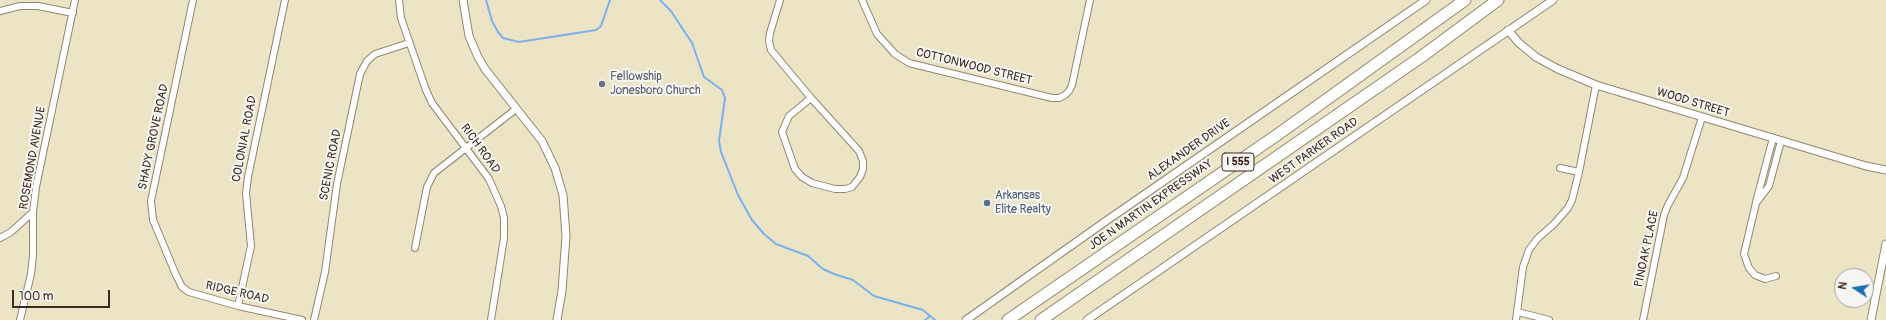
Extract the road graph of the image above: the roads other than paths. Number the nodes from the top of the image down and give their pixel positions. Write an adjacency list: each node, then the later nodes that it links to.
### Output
1 (75, 0): 15 (street, ROSEMOND AVENUE)
2 (193, 0): 34 (street, SHADY GROVE ROAD)
3 (285, 0): 36 (street, COLONIAL ROAD)
4 (399, 0): 18 (street, RICH ROAD)
5 (462, 0): 21 (street)
6 (780, 0): 20 (street)
7 (862, 0): 8 (street, COTTONWOOD STREET)
8 (1090, 0)
9 (1426, 0): 43 (street, ALEXANDER DRIVE)
10 (1465, 0): 44 (highway, JOE N MARTIN EXPRESSWAY / I 555)
11 (1498, 0): 16 (highway)
12 (1505, 0): 16 (highway)
13 (1553, 0): 17 (street, WEST PARKER ROAD)
14 (0, 11): 15 (street)
15 (73, 13): 30 (street, ROSEMOND AVENUE)
16 (1479, 15): 45 (highway, I 555)
17 (1508, 30): 19 (street, WOOD STREET); 46 (street, WEST PARKER ROAD)
18 (409, 43): 25 (street, RICH ROAD); 40 (street, SCENIC ROAD)
19 (1596, 85): 22 (street, WOOD STREET); 28 (street)
20 (810, 98): 20 (street)
21 (516, 109): 25 (street); 42 (street)
22 (1702, 117): 23 (street, WOOD STREET); 49 (street, PINOAK PLACE)
23 (1772, 138): 24 (street, WOOD STREET); 29 (street)
24 (1781, 140): 27 (street, WOOD STREET); 29 (street)
25 (466, 147): 33 (street); 41 (street, RICH ROAD)
26 (1560, 168): 28 (street)
27 (1886, 170)
28 (1579, 172): 37 (street)
29 (1756, 203): 35 (street)
30 (33, 212): 31 (street); 38 (street, ROSEMOND AVENUE)
31 (0, 238)
32 (1886, 244): 50 (street)
33 (415, 248)
34 (176, 275): 36 (street, RIDGE ROAD)
35 (1776, 276)
36 (238, 306): 39 (street, RIDGE ROAD)
37 (1518, 312): 47 (street); 48 (street)
38 (20, 320)
39 (302, 320)
40 (314, 320)
41 (491, 320)
42 (557, 320)
43 (966, 320)
44 (1008, 320)
45 (1041, 320)
46 (1087, 320)
47 (1516, 320)
48 (1549, 320)
49 (1643, 320)
50 (1871, 320)

